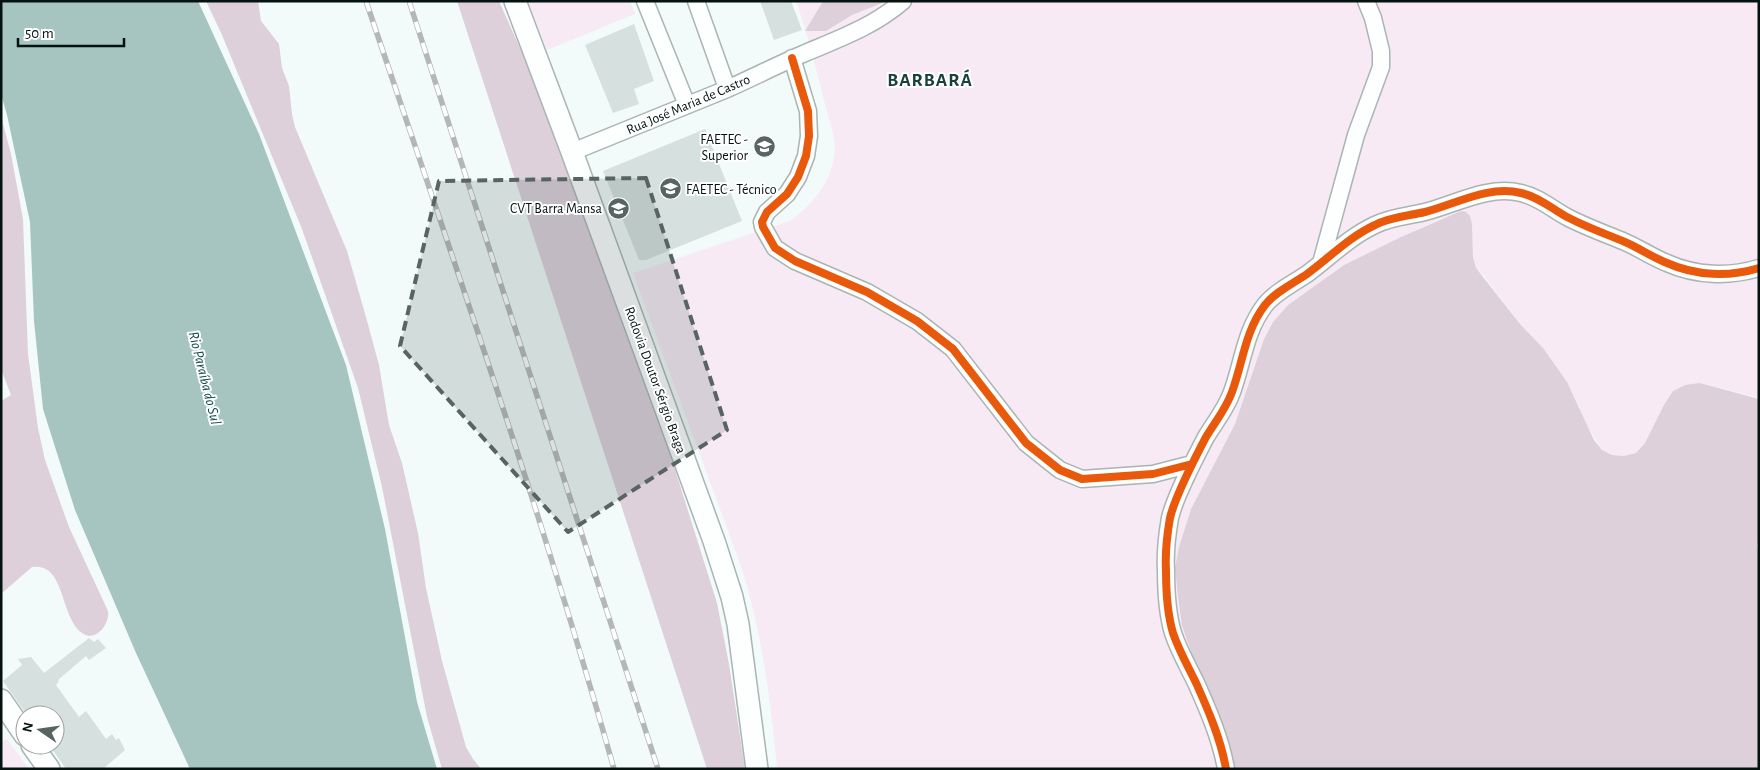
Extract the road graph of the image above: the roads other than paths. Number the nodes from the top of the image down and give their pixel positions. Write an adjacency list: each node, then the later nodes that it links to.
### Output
1 (515, 1): 9 (main road, Rodovia Doutor Sérgio Braga)
2 (645, 1): 8 (street)
3 (696, 1): 7 (street)
4 (903, 1): 6 (street, Rua José Maria de Castro)
5 (1366, 1): 10 (street)
6 (798, 56): 7 (street, Rua José Maria de Castro); 12 (street)
7 (727, 88): 8 (street, Rua José Maria de Castro)
8 (687, 105): 9 (street, Rua José Maria de Castro)
9 (572, 152): 17 (main road, Rodovia Doutor Sérgio Braga)
10 (1321, 264): 11 (street); 12 (street)
11 (1759, 268)
12 (1192, 464): 18 (street)
13 (1, 700): 14 (main road)
14 (15, 720)
15 (39, 755): 16 (main road)
16 (49, 769)
17 (757, 769)
18 (1226, 769)

